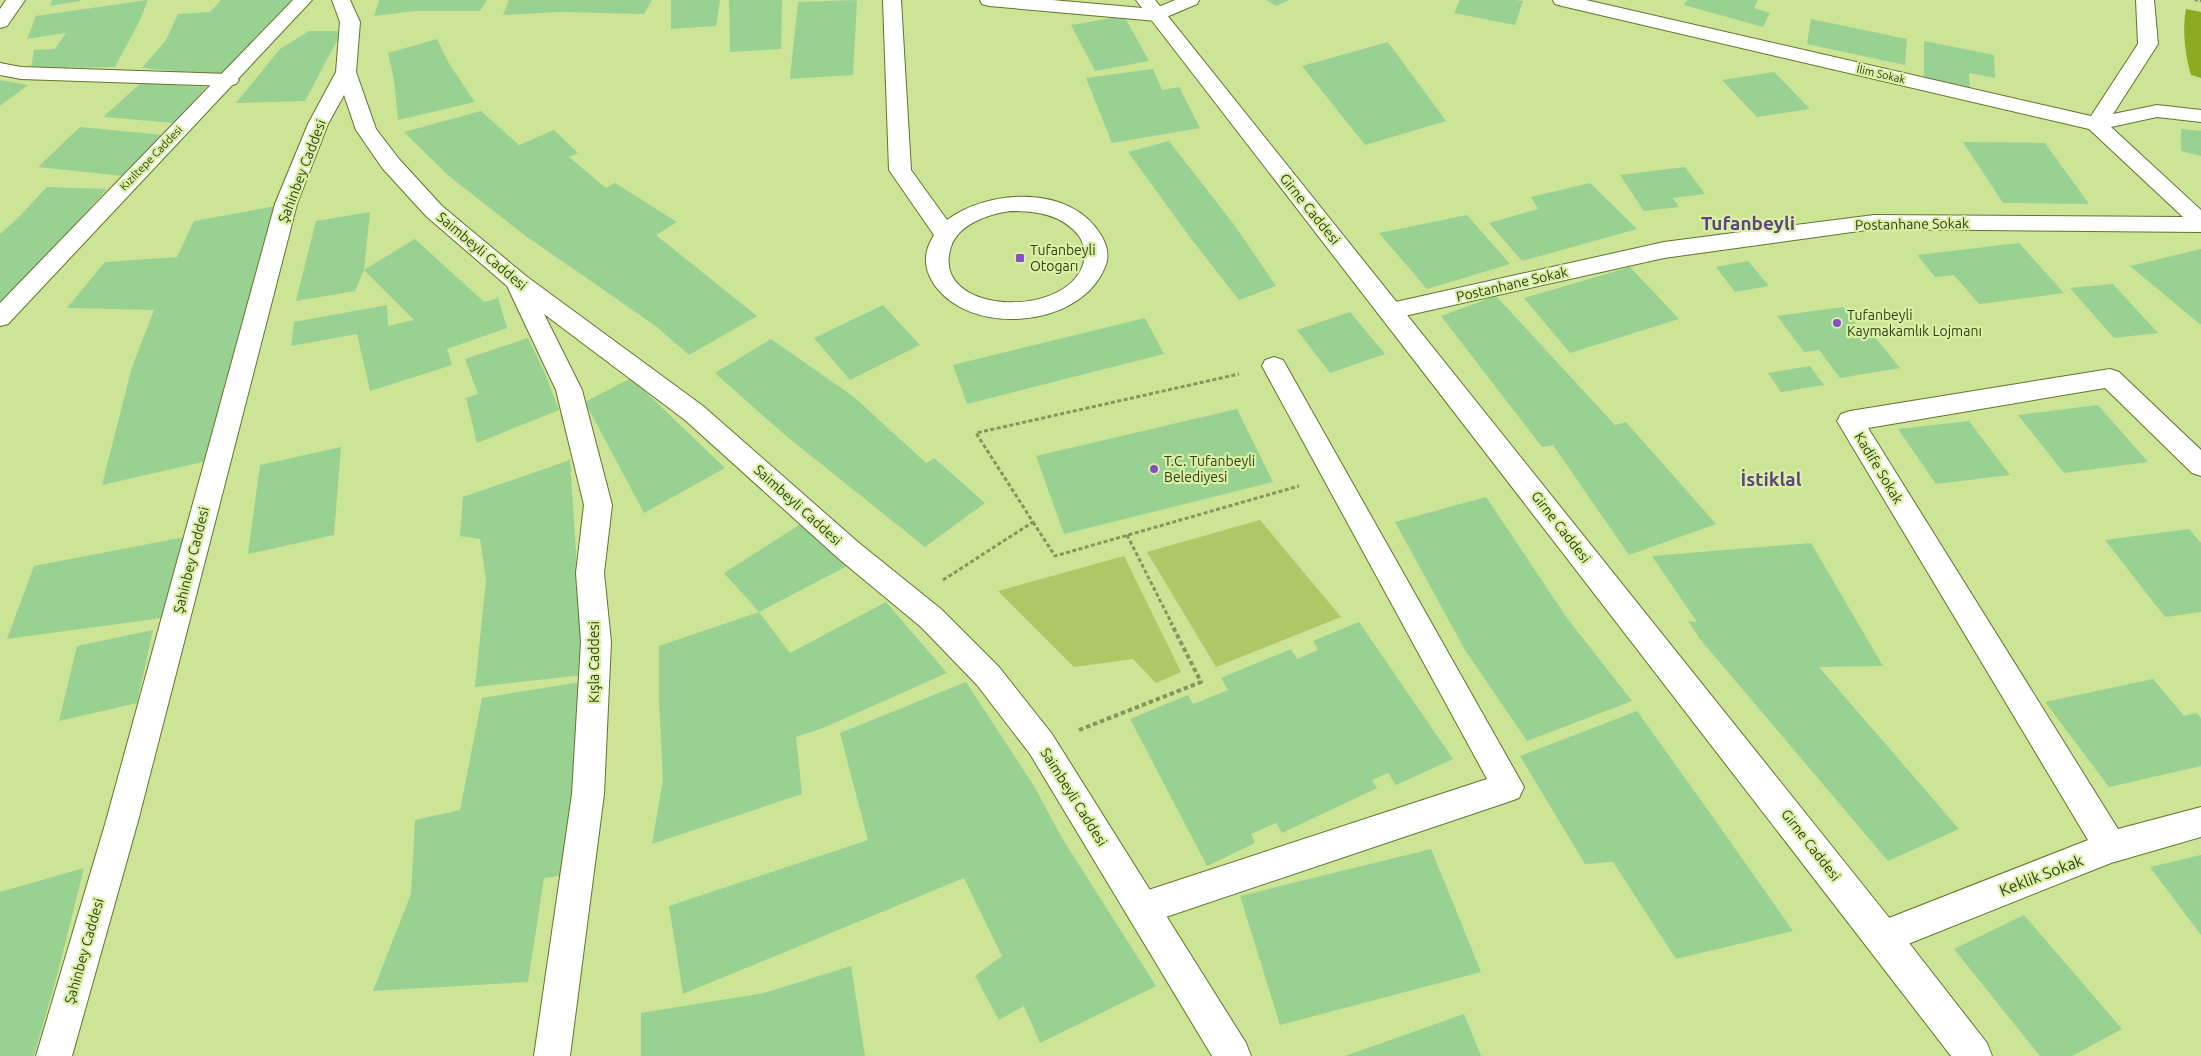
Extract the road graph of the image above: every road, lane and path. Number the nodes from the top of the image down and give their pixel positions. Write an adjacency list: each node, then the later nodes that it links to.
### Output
1 (16, 0): 12 (street)
2 (304, 0): 15 (street, Kızıltepe Caddesi)
3 (341, 0): 14 (street, Saimbeyli Caddesi)
4 (892, 0): 19 (street)
5 (989, 0): 11 (street)
6 (1190, 0): 11 (street)
7 (1562, 0): 17 (street, İlim Sokak)
8 (2145, 0): 17 (street)
9 (2195, 0): 10 (path)
10 (2201, 1)
11 (1151, 8): 21 (street, Girne Caddesi)
12 (0, 22)
13 (0, 69): 15 (street)
14 (346, 72): 20 (street, Saimbeyli Caddesi); 34 (street, Şahinbey Caddesi)
15 (229, 80): 22 (street, Kızıltepe Caddesi)
16 (2201, 116): 17 (street, İlim Sokak)
17 (2096, 124): 18 (street)
18 (2201, 224): 21 (street, Postanhane Sokak)
19 (945, 234): 19 (street)
20 (518, 282): 28 (street, Saimbeyli Caddesi); 35 (street, Kışla Caddesi)
21 (1391, 311): 33 (street, Girne Caddesi)
22 (0, 318)
23 (1274, 366): 25 (street); 26 (path)
24 (2201, 466): 31 (street, Kadife Sokak)
25 (1335, 476): 27 (path); 32 (street)
26 (1033, 522): 27 (path); 28 (path)
27 (1126, 535): 29 (path)
28 (910, 601): 29 (street, Saimbeyli Caddesi)
29 (1041, 744): 32 (street, Saimbeyli Caddesi)
30 (2201, 822): 31 (street, Keklik Sokak)
31 (2111, 847): 33 (street, Keklik Sokak)
32 (1142, 908): 36 (street, Saimbeyli Caddesi)
33 (1883, 937): 37 (street, Girne Caddesi)
34 (54, 1056)
35 (552, 1056)
36 (1233, 1056)
37 (1974, 1056)

